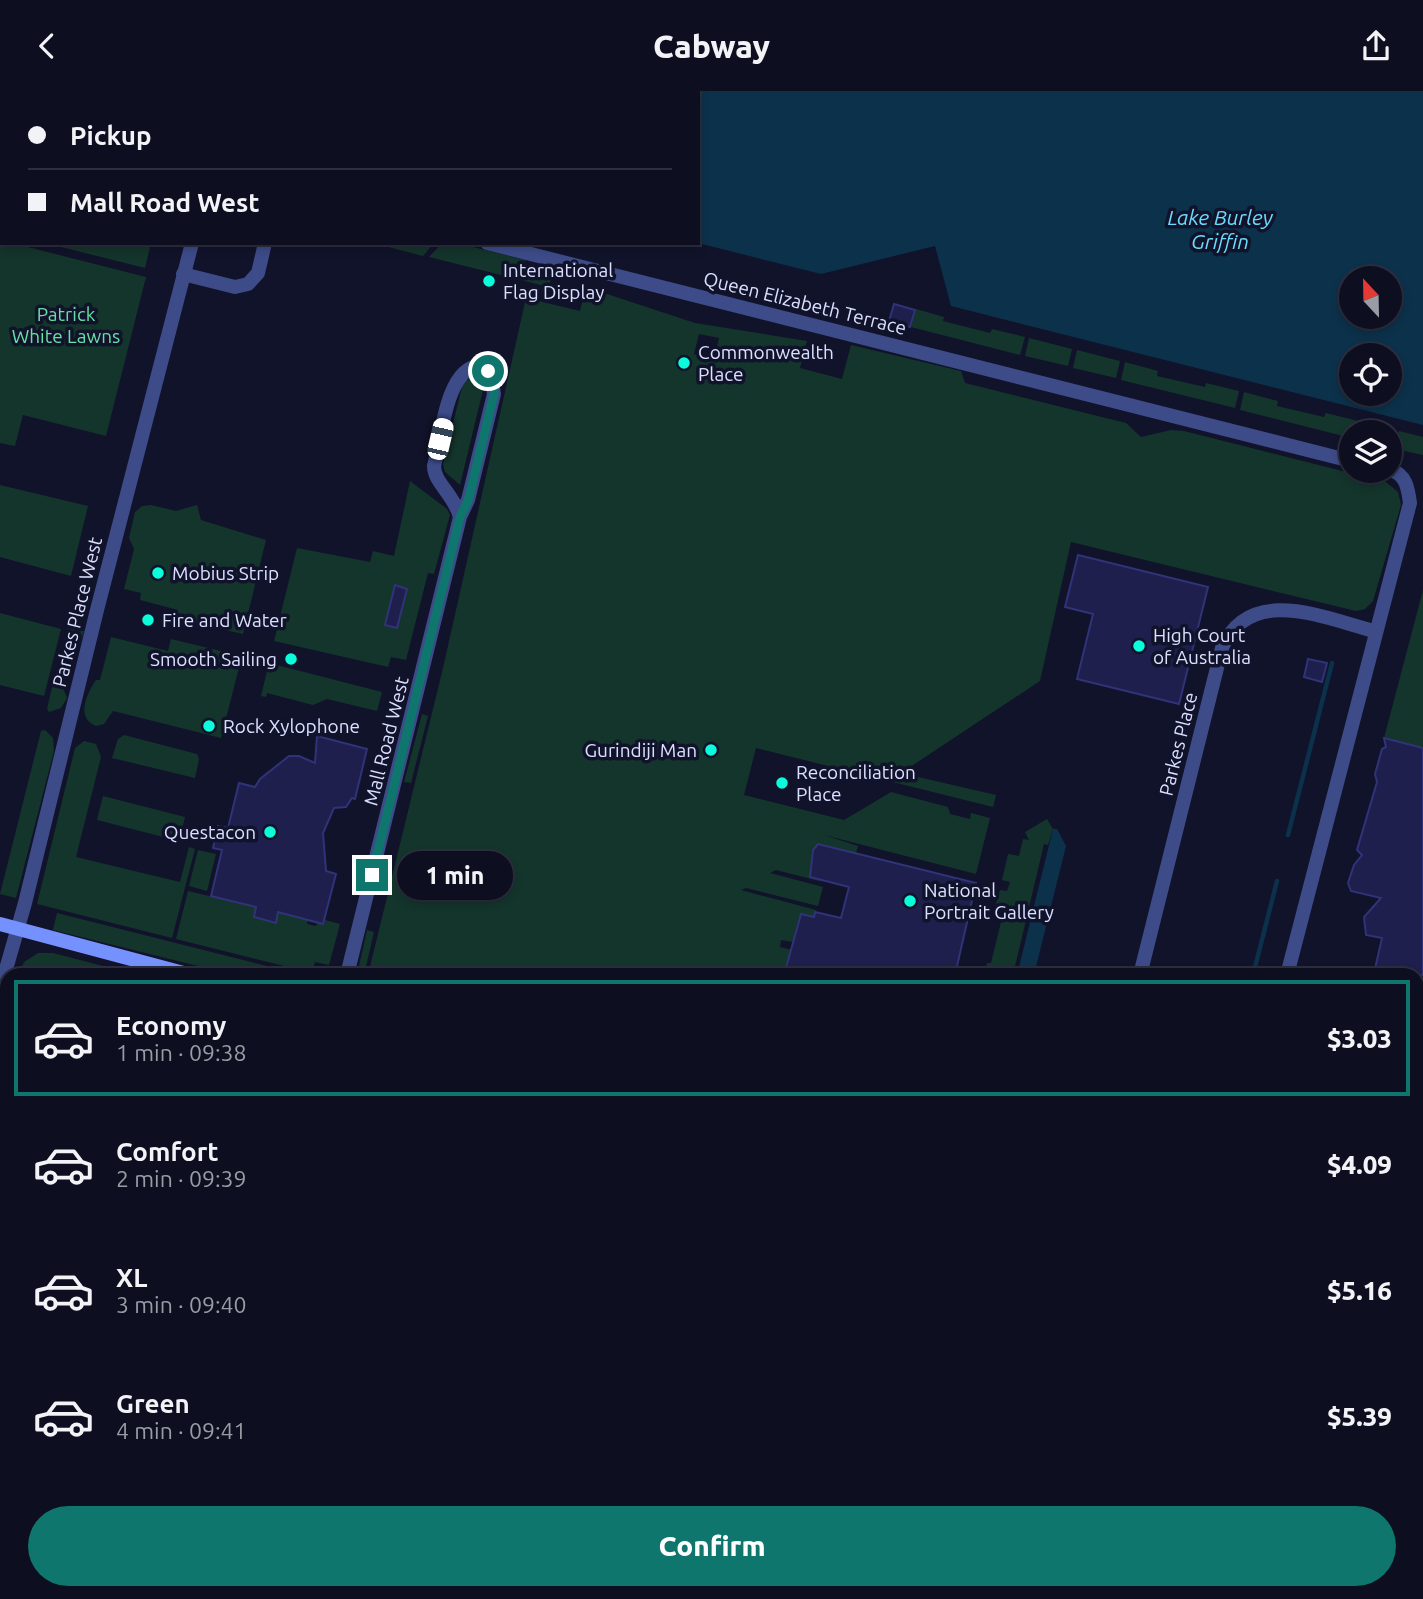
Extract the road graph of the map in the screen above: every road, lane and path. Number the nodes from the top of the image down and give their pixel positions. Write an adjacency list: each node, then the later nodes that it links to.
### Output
1 (191, 245): 4 (street, Parkes Place West)
2 (265, 245): 4 (street)
3 (495, 245): 5 (street, Queen Elizabeth Terrace)
4 (183, 274): 10 (street, Parkes Place West)
5 (1339, 458)
6 (1402, 477): 8 (street)
7 (460, 517): 7 (street, Mall Road West); 13 (street, Mall Road West)
8 (1374, 631): 14 (street, Parkes Place); 15 (street)
9 (0, 924): 10 (main road)
10 (8, 931): 11 (street, Parkes Place West); 12 (main road)
11 (3, 968)
12 (162, 968)
13 (349, 968)
14 (1142, 968)
15 (1289, 968)

